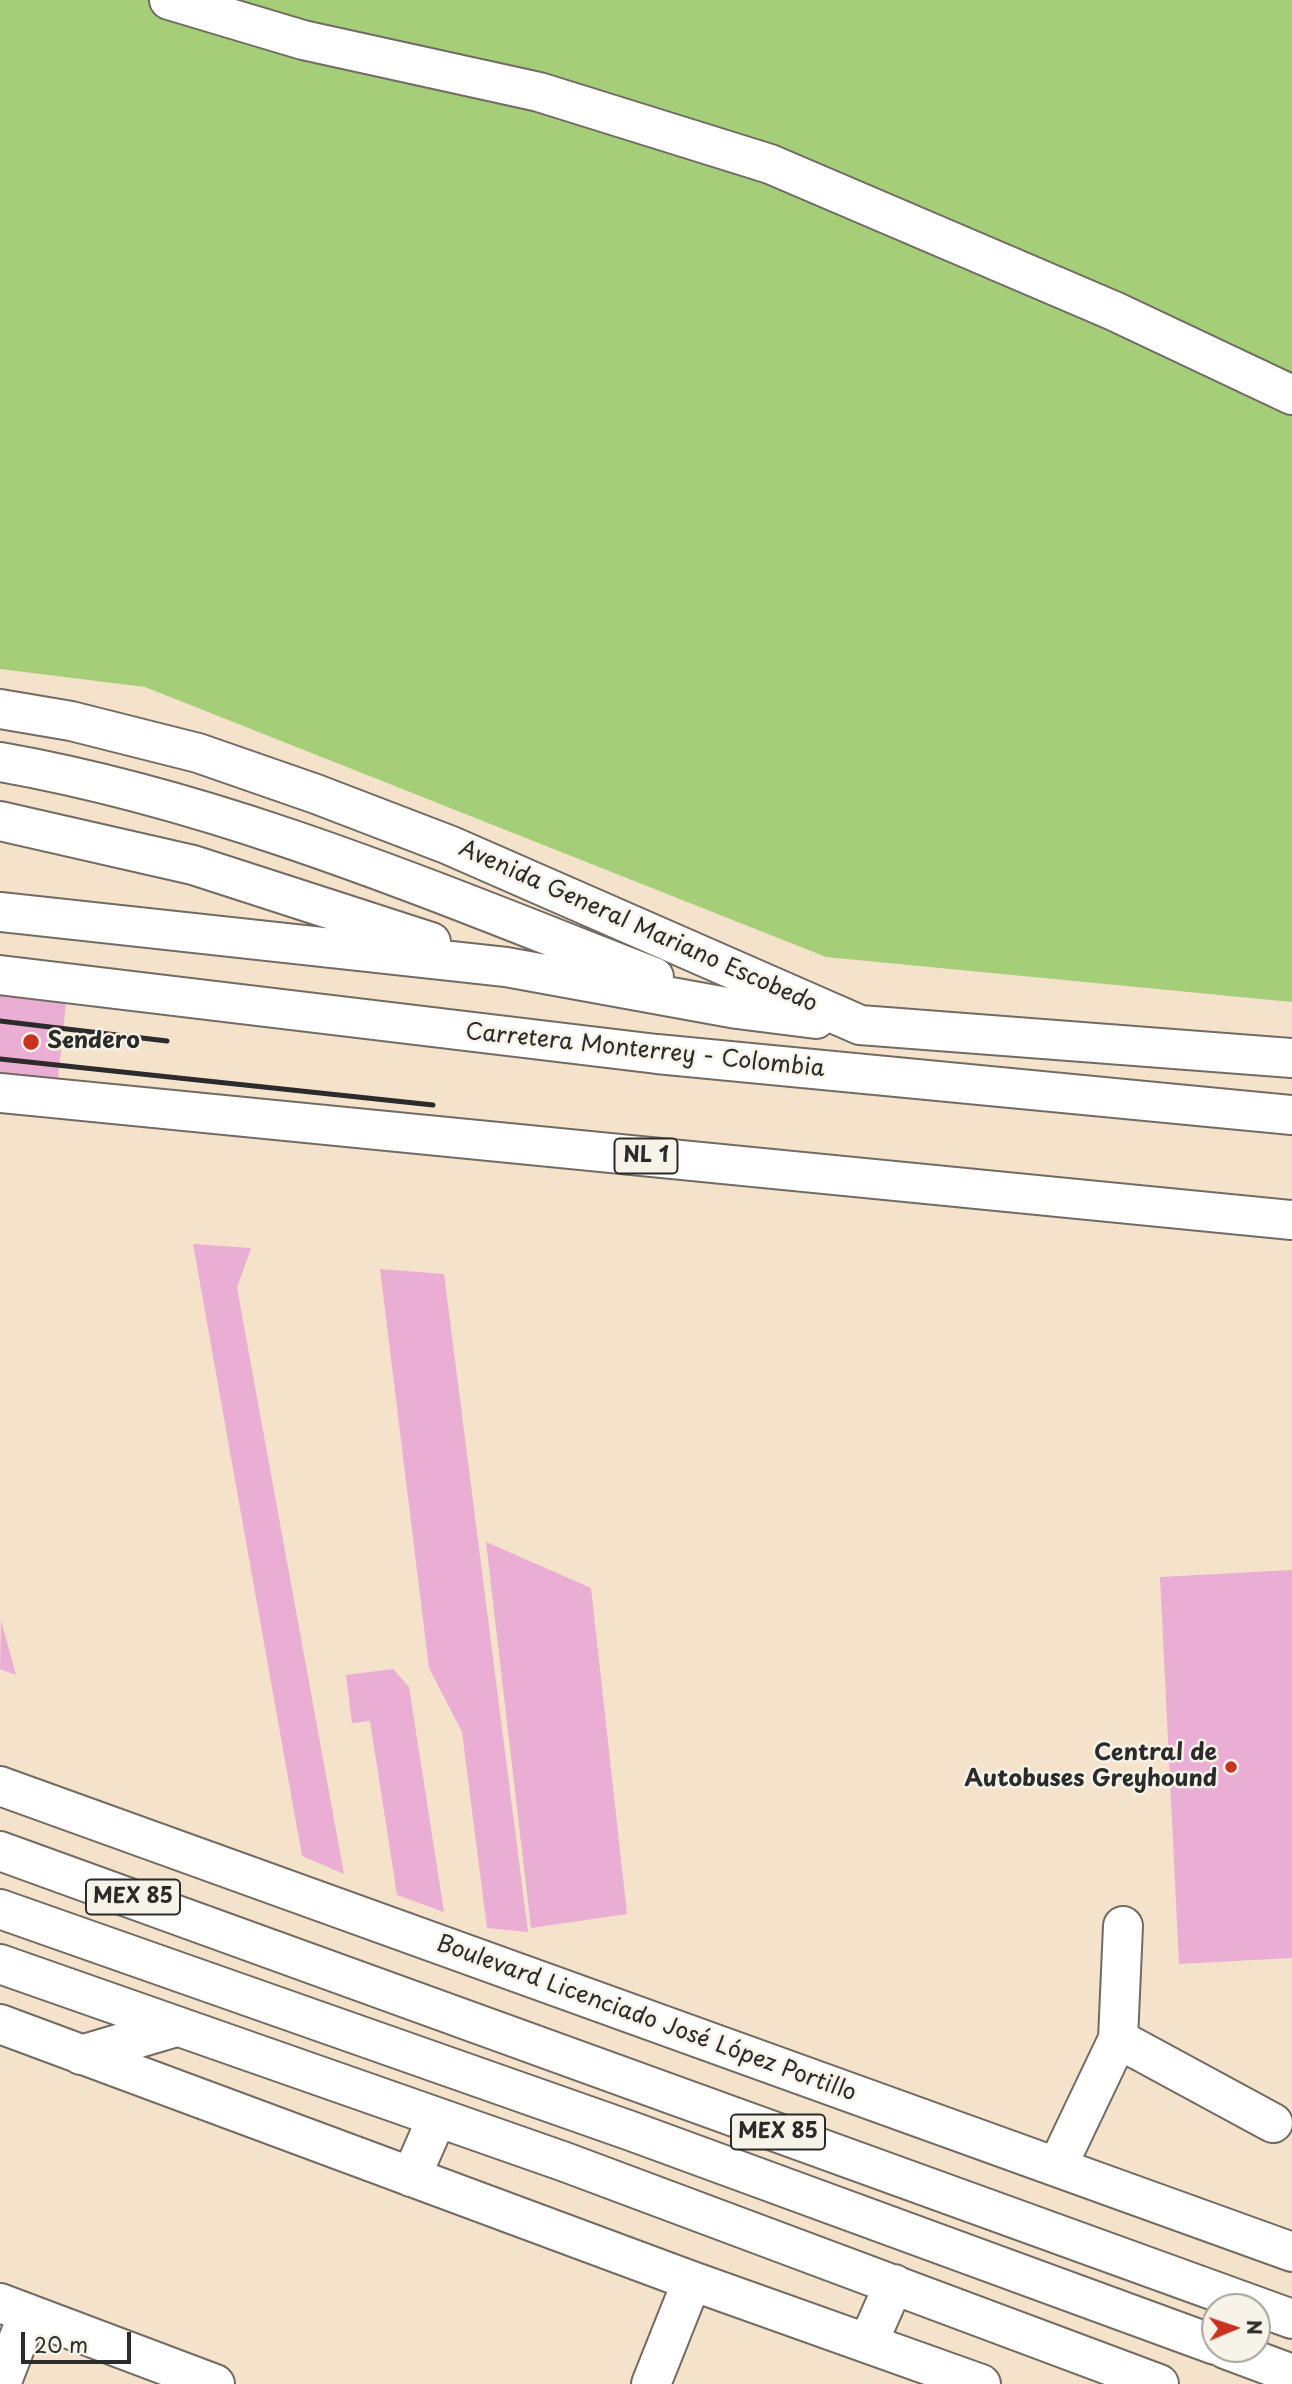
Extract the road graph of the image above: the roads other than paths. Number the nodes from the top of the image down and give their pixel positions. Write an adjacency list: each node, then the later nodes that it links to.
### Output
1 (169, 0): 2 (main road)
2 (1292, 395)
3 (0, 709): 10 (main road, Avenida General Mariano Escobedo)
4 (0, 762): 9 (main road)
5 (0, 821): 7 (main road)
6 (0, 912): 7 (main road)
7 (506, 967): 9 (main road)
8 (0, 975): 14 (main road, Carretera Monterrey - Colombia)
9 (737, 1009): 10 (main road)
10 (860, 1025): 11 (main road, Avenida General Mariano Escobedo)
11 (1292, 1058)
12 (0, 1093): 13 (main road, NL 1)
13 (210, 1112): 15 (main road, NL 1); 16 (main road, NL 1)
14 (1292, 1115)
15 (0, 1119)
16 (1292, 1220)
17 (0, 1786): 28 (main road, Boulevard Licenciado José López Portillo)
18 (0, 1850): 34 (main road, MEX 85)
19 (0, 1909): 35 (main road, MEX 85)
20 (1123, 1926): 24 (main road)
21 (0, 1964): 23 (main road)
22 (0, 2024): 25 (main road)
23 (176, 2027): 25 (main road); 26 (main road)
24 (1118, 2039): 27 (main road); 28 (main road)
25 (81, 2055): 29 (main road)
26 (437, 2118): 29 (main road); 32 (main road)
27 (1273, 2123)
28 (1057, 2167): 30 (main road, Boulevard Licenciado José López Portillo)
29 (411, 2177): 31 (main road)
30 (1292, 2252)
31 (692, 2281): 36 (main road); 41 (main road)
32 (894, 2284): 36 (main road); 43 (main road)
33 (14, 2308): 39 (main road); 40 (main road)
34 (1282, 2313)
35 (1201, 2340)
36 (868, 2343): 42 (main road)
37 (1263, 2363): 38 (main road)
38 (1292, 2374)
39 (2, 2384)
40 (215, 2384)
41 (651, 2384)
42 (981, 2384)
43 (1159, 2384)

